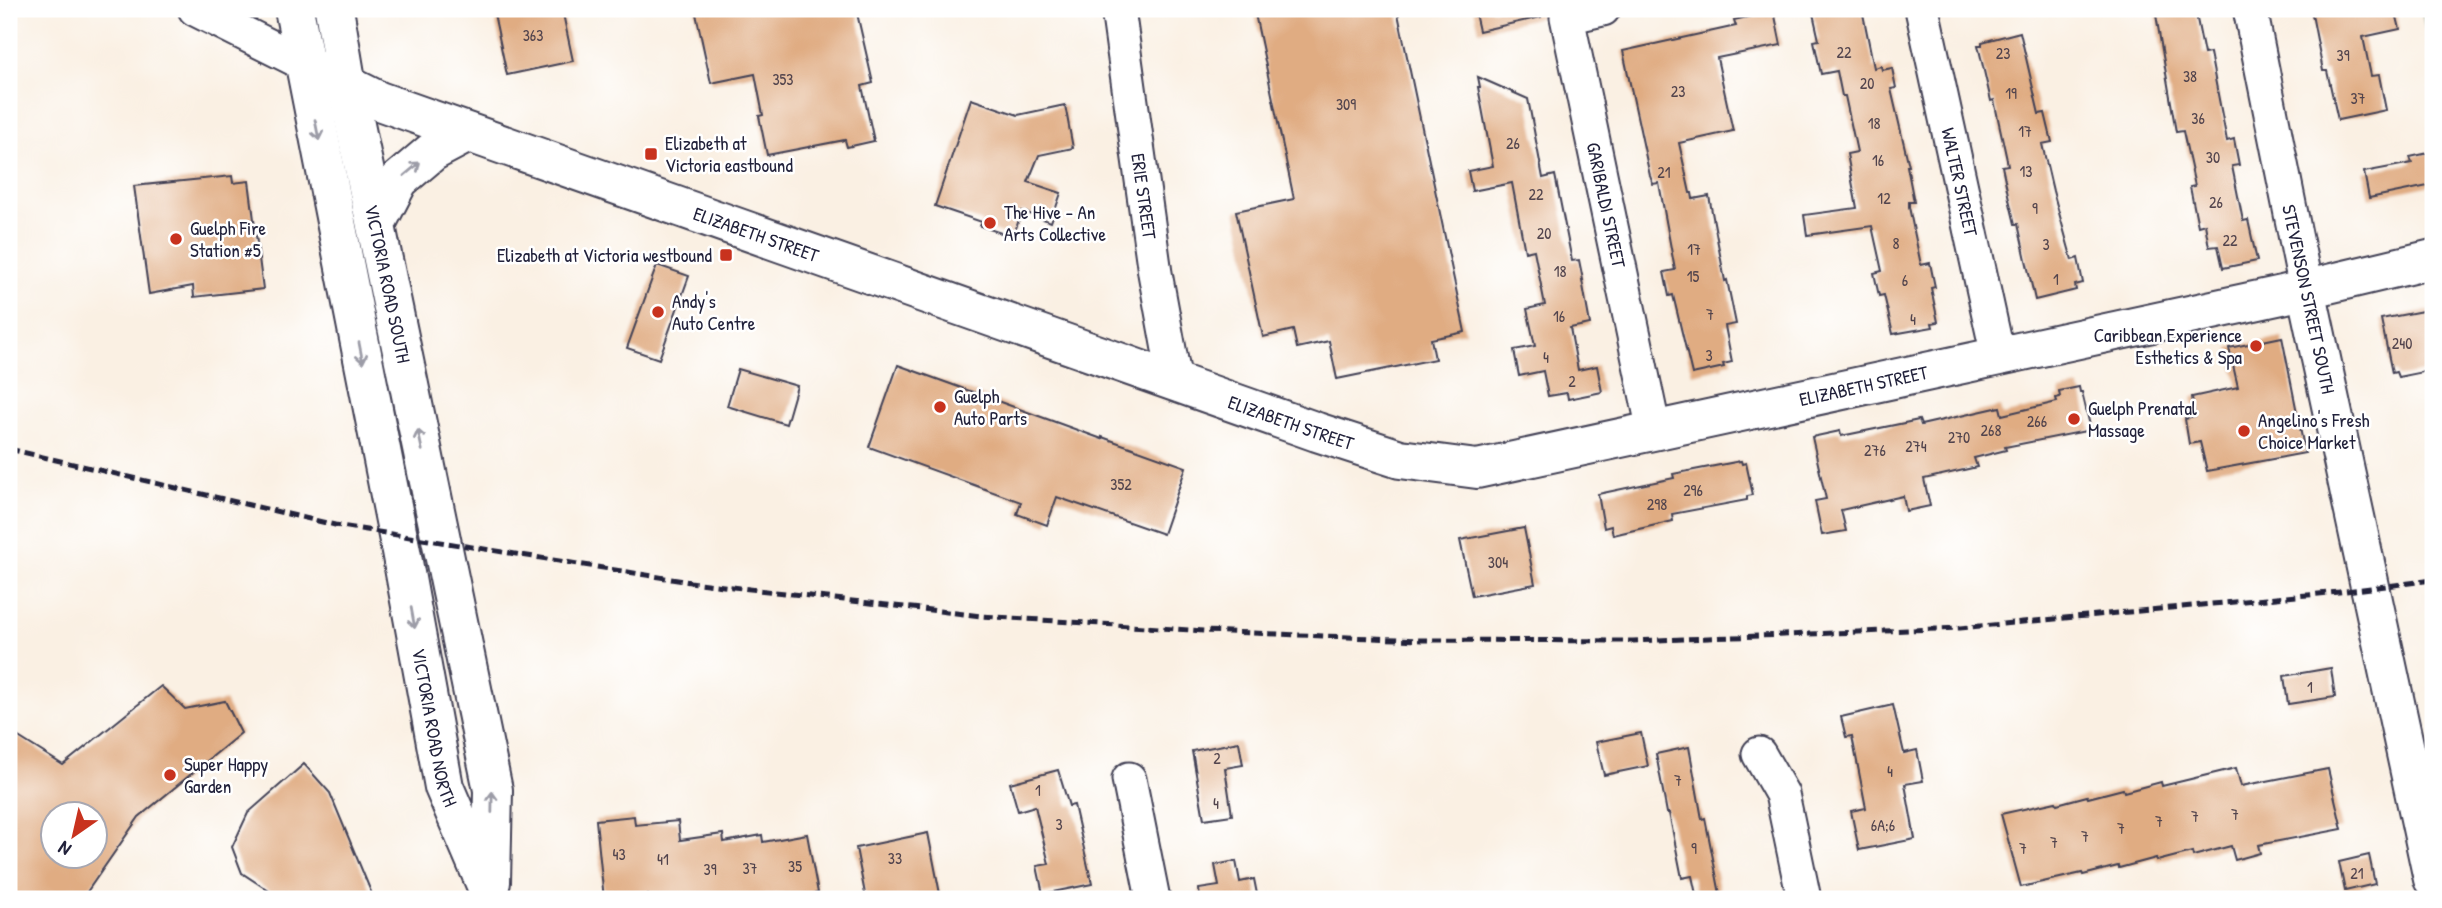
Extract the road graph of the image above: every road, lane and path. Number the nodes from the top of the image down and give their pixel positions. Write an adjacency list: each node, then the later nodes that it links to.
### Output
1 (195, 9): 8 (street, ELIZABETH STREET)
2 (293, 9): 8 (main road, VICTORIA ROAD SOUTH)
3 (334, 9): 9 (main road, VICTORIA ROAD SOUTH)
4 (1118, 9): 15 (street, ERIE STREET)
5 (1603, 9): 16 (street, GARIBALDI STREET)
6 (1922, 9): 14 (street, WALTER STREET)
7 (2250, 9): 13 (street, STEVENSON STREET SOUTH)
8 (303, 63): 9 (main road, ELIZABETH STREET); 17 (main road, VICTORIA ROAD SOUTH, one-way to 17)
9 (347, 86): 10 (main road, ELIZABETH STREET); 11 (main road, VICTORIA ROAD SOUTH)
10 (468, 133): 11 (main road, one-way to 10); 15 (main road, ELIZABETH STREET)
11 (376, 224): 18 (main road, VICTORIA ROAD SOUTH, one-way to 11)
12 (2433, 259): 13 (main road, ELIZABETH STREET)
13 (2306, 289): 14 (main road, ELIZABETH STREET); 21 (main road, STEVENSON STREET SOUTH)
14 (1998, 356): 16 (main road, ELIZABETH STREET)
15 (1175, 382): 16 (main road, ELIZABETH STREET)
16 (1654, 431)
17 (401, 551): 22 (main road, VICTORIA ROAD NORTH, one-way to 22)
18 (444, 557): 22 (main road, VICTORIA ROAD NORTH, one-way to 18)
19 (1759, 754): 24 (street)
20 (1129, 779): 23 (street)
21 (2433, 880)
22 (491, 897)
23 (1153, 899)
24 (1804, 899)

